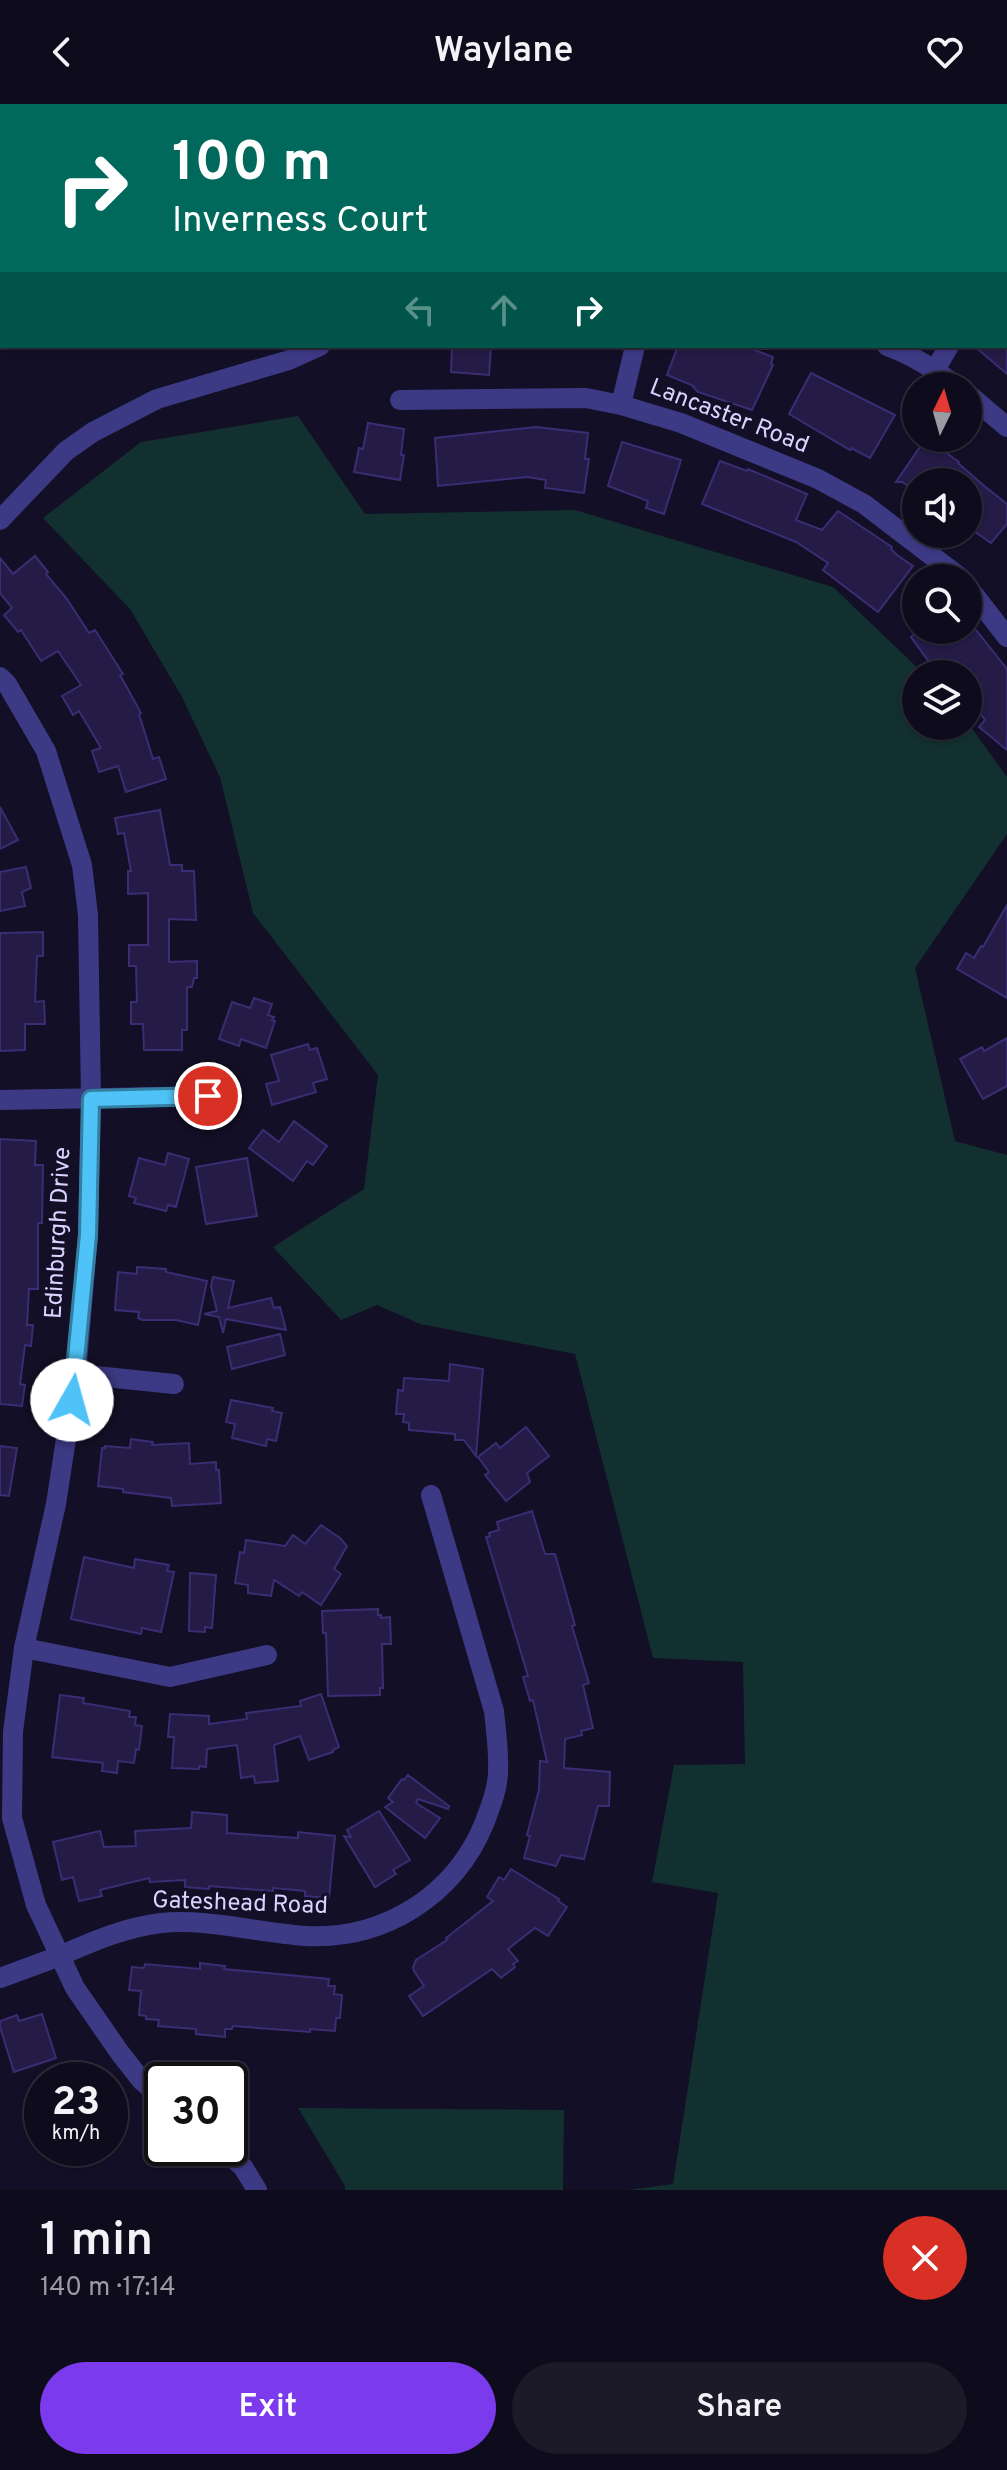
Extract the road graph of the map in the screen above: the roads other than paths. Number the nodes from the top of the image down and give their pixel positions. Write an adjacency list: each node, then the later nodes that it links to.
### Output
1 (316, 348): 11 (street)
2 (635, 348): 8 (street)
3 (893, 348): 5 (street)
4 (948, 348): 5 (street)
5 (935, 370): 6 (street)
6 (938, 372)
7 (400, 400): 8 (street, Lancaster Road)
8 (621, 405): 12 (street, Lancaster Road)
9 (982, 406): 10 (street)
10 (1007, 427)
11 (0, 520)
12 (943, 564)
13 (982, 605): 14 (street)
14 (1007, 637)
15 (0, 677): 17 (street, Edinburgh Drive)
16 (208, 1096): 17 (street)
17 (91, 1099): 18 (street); 19 (street, Edinburgh Drive)
18 (0, 1100)
19 (76, 1374): 20 (street); 22 (street, Edinburgh Drive)
20 (174, 1384)
21 (431, 1495): 24 (street, Gateshead Road)
22 (24, 1648): 23 (street); 24 (street, Edinburgh Drive)
23 (267, 1655)
24 (59, 1956): 25 (street, Gateshead Road); 26 (street, Edinburgh Drive)
25 (0, 1978)
26 (144, 2083)
27 (242, 2166): 28 (street)
28 (257, 2190)

